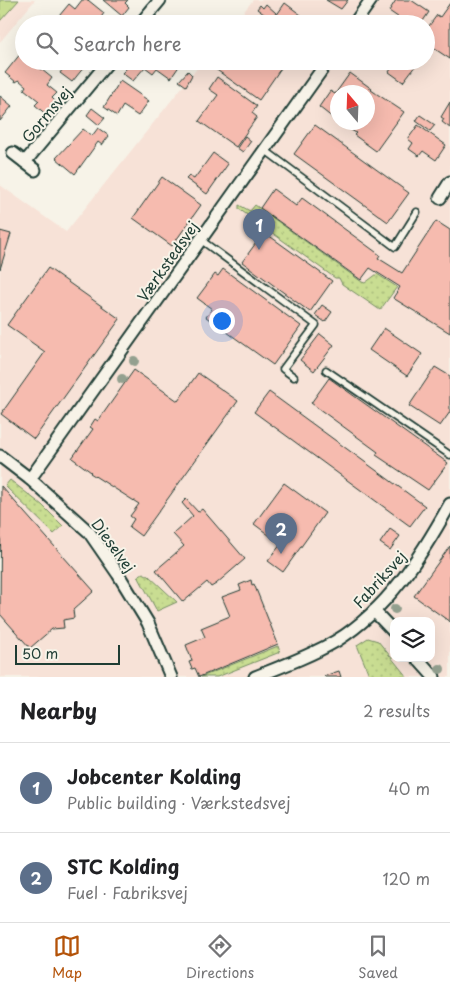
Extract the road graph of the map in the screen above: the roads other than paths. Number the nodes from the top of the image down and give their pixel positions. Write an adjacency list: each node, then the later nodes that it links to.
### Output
1 (160, 0): 3 (street)
2 (371, 0): 4 (street)
3 (148, 15)
4 (360, 15)
5 (102, 70): 9 (street, Gormsvej)
6 (322, 70): 7 (street, Værkstedsvej)
7 (265, 150): 13 (lane); 14 (street, Værkstedsvej)
8 (13, 153): 9 (street, Gormsvej)
9 (25, 162): 10 (street, Gormsvej)
10 (35, 170)
11 (450, 182): 12 (street)
12 (440, 198)
13 (417, 212)
14 (200, 240): 16 (lane); 19 (street, Værkstedsvej)
15 (326, 370): 17 (lane)
16 (294, 377)
17 (450, 455)
18 (0, 456): 19 (street, Dieselvej)
19 (30, 479): 24 (street, Dieselvej)
20 (450, 504): 21 (street, Fabriksvej)
21 (374, 611): 22 (street); 25 (street, Fabriksvej)
22 (390, 628)
23 (421, 662): 26 (street)
24 (171, 677)
25 (255, 677)
26 (434, 677)

